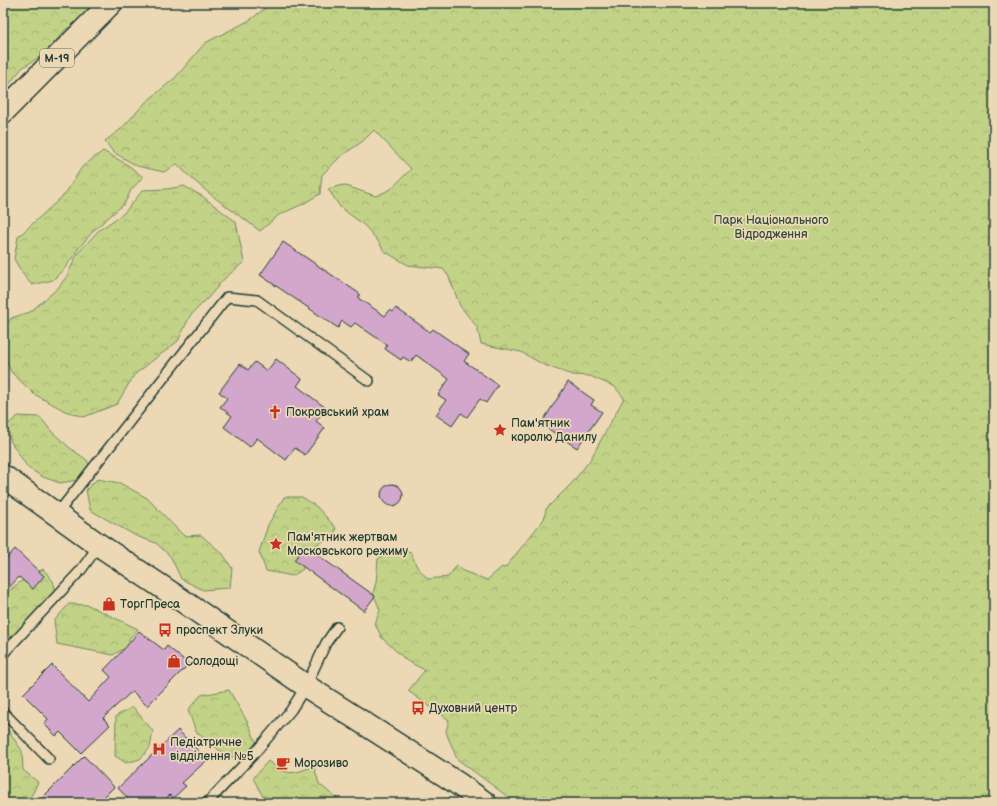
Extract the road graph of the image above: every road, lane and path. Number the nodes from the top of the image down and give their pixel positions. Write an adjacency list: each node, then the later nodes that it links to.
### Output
1 (111, 3): 2 (main road, М-19)
2 (3, 112)
3 (369, 381): 5 (lane)
4 (3, 476): 5 (main road)
5 (57, 514): 6 (main road)
6 (100, 545): 8 (lane); 9 (main road)
7 (337, 627): 9 (lane)
8 (3, 654)
9 (306, 686): 12 (lane); 13 (main road)
10 (3, 712): 11 (lane)
11 (49, 759)
12 (207, 803)
13 (485, 803)

